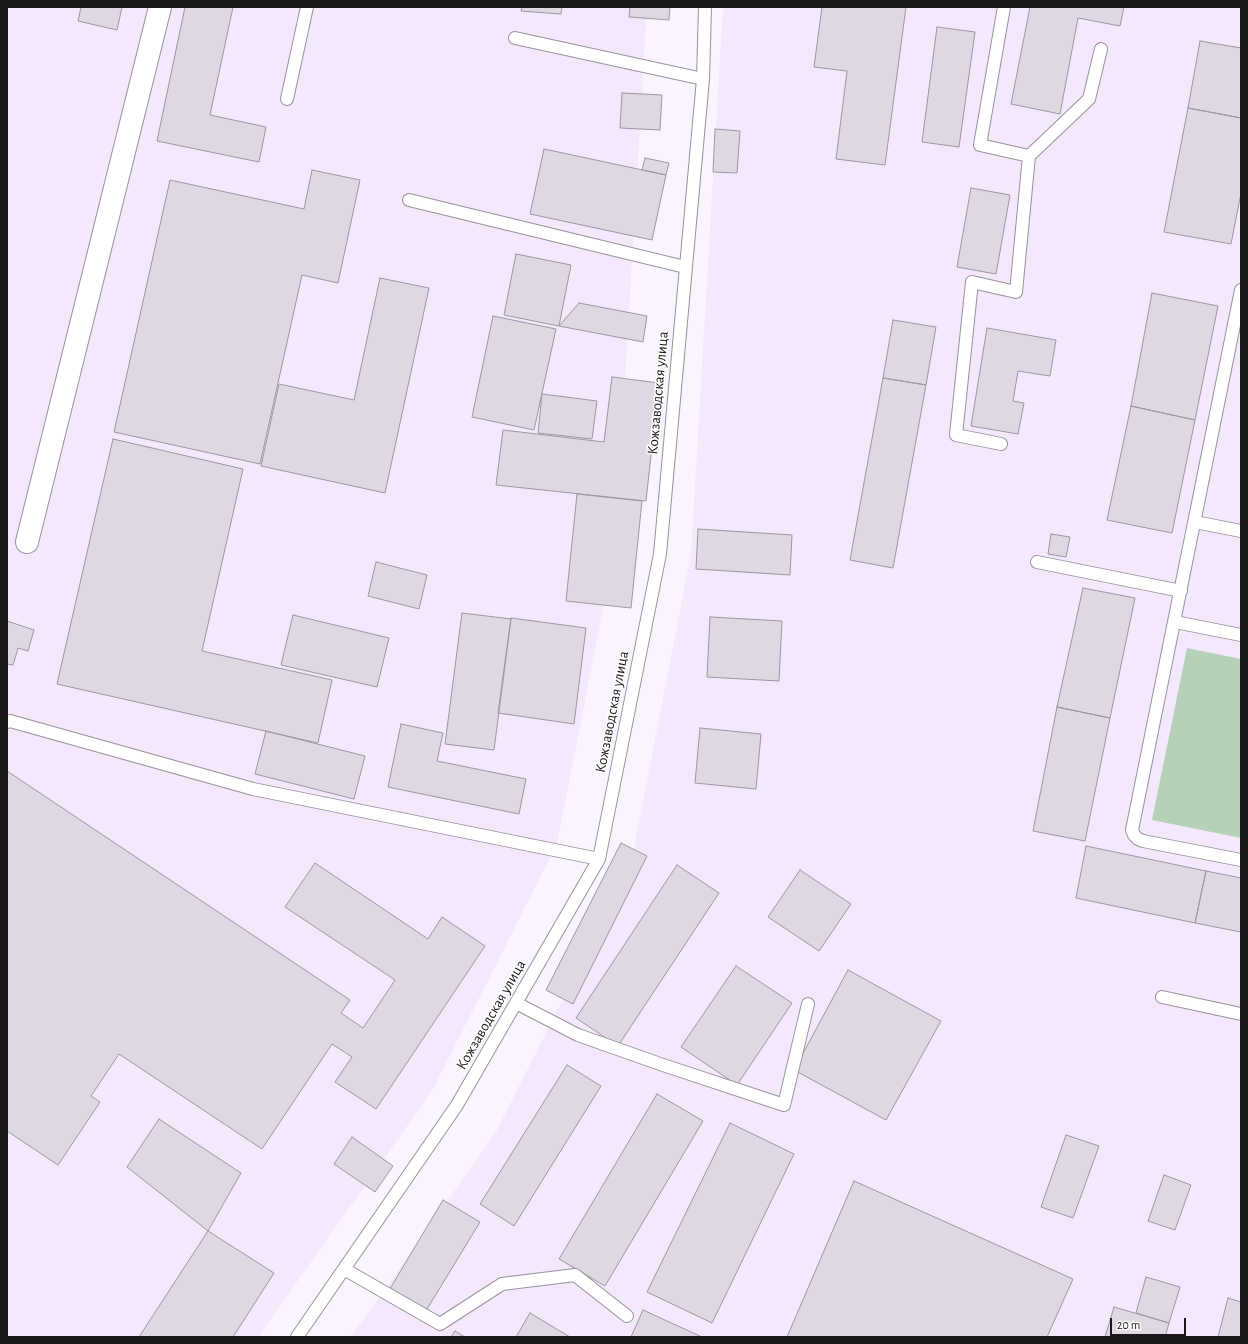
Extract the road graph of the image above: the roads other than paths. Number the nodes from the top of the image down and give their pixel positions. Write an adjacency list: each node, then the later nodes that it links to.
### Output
1 (160, 7): 16 (street)
2 (307, 7): 8 (lane)
3 (705, 7): 7 (lane, Кожзаводская улица)
4 (1004, 7): 9 (lane)
5 (515, 38): 7 (lane)
6 (1101, 49): 9 (lane)
7 (703, 79): 11 (lane, Кожзаводская улица)
8 (287, 99)
9 (1029, 156): 13 (lane)
10 (409, 200): 11 (lane)
11 (685, 267): 22 (lane, Кожзаводская улица)
12 (1241, 290): 14 (lane)
13 (1001, 444)
14 (1195, 522): 15 (lane); 18 (lane)
15 (1241, 532)
16 (27, 542)
17 (1037, 562): 18 (lane)
18 (1181, 590): 19 (lane)
19 (1175, 622): 20 (lane); 23 (lane)
20 (1241, 635)
21 (7, 722): 22 (lane)
22 (599, 859): 25 (lane, Кожзаводская улица)
23 (1241, 860)
24 (1162, 997): 27 (lane)
25 (516, 1003): 26 (lane); 28 (lane, Кожзаводская улица)
26 (808, 1004)
27 (1241, 1014)
28 (344, 1269): 29 (lane); 30 (lane, Кожзаводская улица)
29 (627, 1316)
30 (297, 1337)

